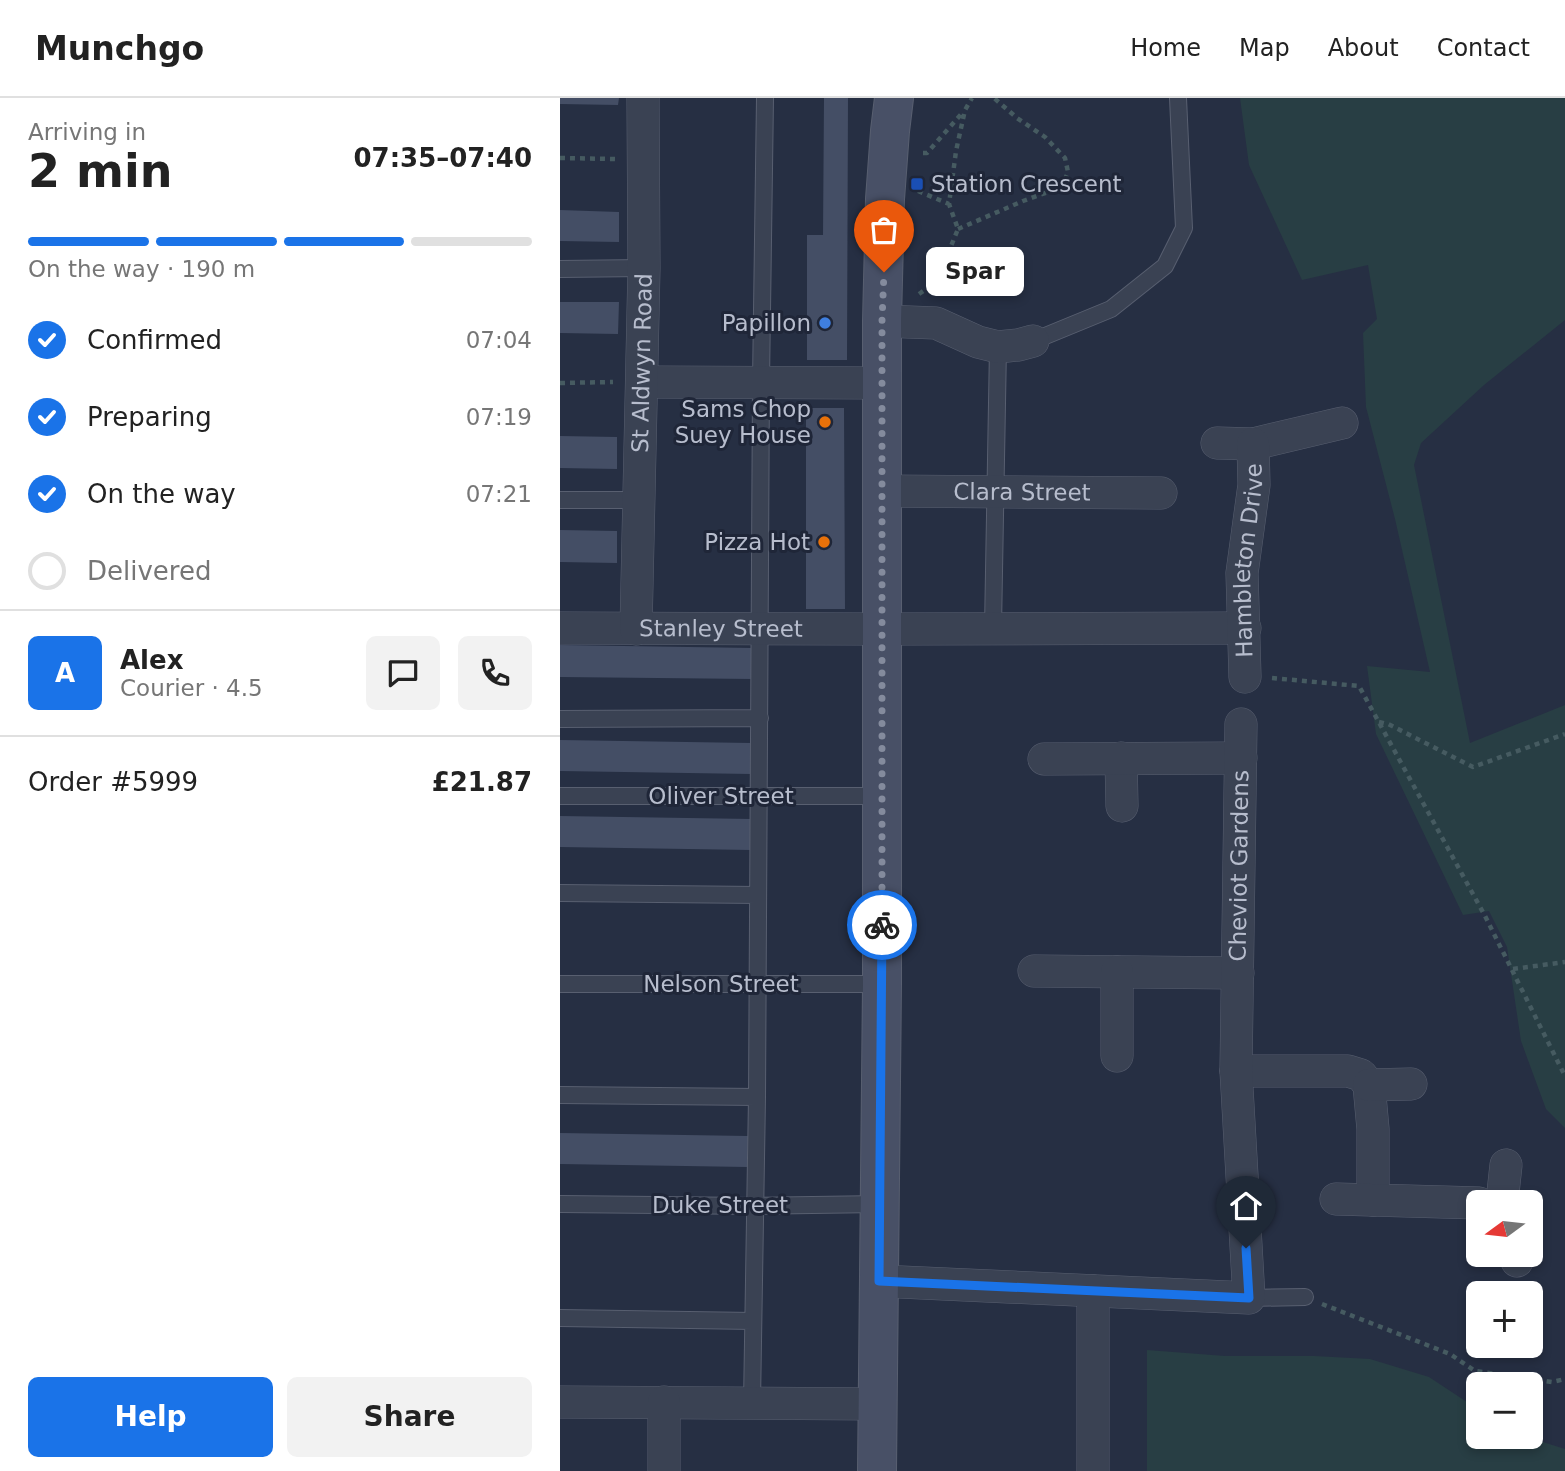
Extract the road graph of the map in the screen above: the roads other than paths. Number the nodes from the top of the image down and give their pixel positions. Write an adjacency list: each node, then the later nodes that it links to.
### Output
1 (643, 98): 6 (street, St Aldwyn Road)
2 (765, 98): 11 (lane)
3 (894, 98): 7 (main road)
4 (1178, 98): 8 (lane)
5 (560, 268): 6 (lane)
6 (644, 268): 10 (street, St Aldwyn Road)
7 (893, 322): 9 (street); 12 (main road)
8 (1033, 341): 9 (street)
9 (998, 347): 17 (lane)
10 (642, 382): 11 (street); 20 (street, St Aldwyn Road)
11 (761, 382): 12 (street); 25 (lane)
12 (883, 383): 16 (main road)
13 (1342, 423): 15 (street, Hambleton Drive)
14 (1217, 443): 15 (street, Hambleton Drive)
15 (1253, 444): 23 (street, Hambleton Drive)
16 (883, 491): 17 (street, Clara Street); 26 (main road)
17 (994, 492): 18 (street, Clara Street); 22 (lane)
18 (1161, 493)
19 (560, 500): 20 (lane)
20 (639, 500): 24 (street, St Aldwyn Road)
21 (560, 628): 24 (street, Stanley Street)
22 (993, 628): 23 (street, Stanley Street); 26 (street, Stanley Street)
23 (1245, 628): 27 (street, Hambleton Drive)
24 (636, 629): 25 (street, Stanley Street)
25 (760, 629): 26 (street, Stanley Street); 28 (lane)
26 (882, 629): 36 (main road)
27 (1245, 677)
28 (760, 718): 29 (lane); 35 (lane)
29 (560, 719)
30 (1241, 724): 32 (street, Cheviot Gardens)
31 (1121, 758): 32 (street, Cheviot Gardens); 33 (street, Cheviot Gardens); 37 (street)
32 (1241, 758): 42 (street, Cheviot Gardens)
33 (1044, 759)
34 (560, 796): 35 (lane, Oliver Street)
35 (760, 796): 36 (lane, Oliver Street); 39 (lane)
36 (883, 796): 45 (main road)
37 (1122, 806)
38 (560, 893): 39 (lane)
39 (758, 895): 44 (lane)
40 (1034, 971): 41 (street, Cheviot Gardens)
41 (1117, 972): 42 (street, Cheviot Gardens); 46 (street)
42 (1238, 973): 47 (street, Cheviot Gardens)
43 (560, 984): 44 (lane, Nelson Street)
44 (758, 984): 45 (lane, Nelson Street); 51 (lane)
45 (882, 984): 58 (main road)
46 (1117, 1056)
47 (1236, 1071): 49 (street); 63 (street, Cheviot Gardens)
48 (1411, 1084): 49 (street)
49 (1369, 1085): 55 (street)
50 (560, 1095): 51 (lane)
51 (757, 1097): 59 (lane)
52 (1506, 1165): 53 (street)
53 (1503, 1190)
54 (1336, 1199): 55 (street)
55 (1373, 1200): 56 (street)
56 (1466, 1203)
57 (560, 1204): 59 (lane, Duke Street)
58 (880, 1204): 59 (lane, Duke Street); 60 (main road)
59 (754, 1206): 65 (lane)
60 (879, 1281): 61 (street); 69 (main road)
61 (1093, 1292): 63 (street); 72 (street)
62 (1305, 1297): 63 (lane)
63 (1249, 1298)
64 (560, 1318): 65 (lane)
65 (753, 1321): 68 (lane)
66 (560, 1402): 67 (street)
67 (664, 1402): 68 (street); 70 (street)
68 (752, 1403): 69 (street)
69 (878, 1404): 71 (main road)
70 (664, 1471)
71 (877, 1471)
72 (1093, 1471)

